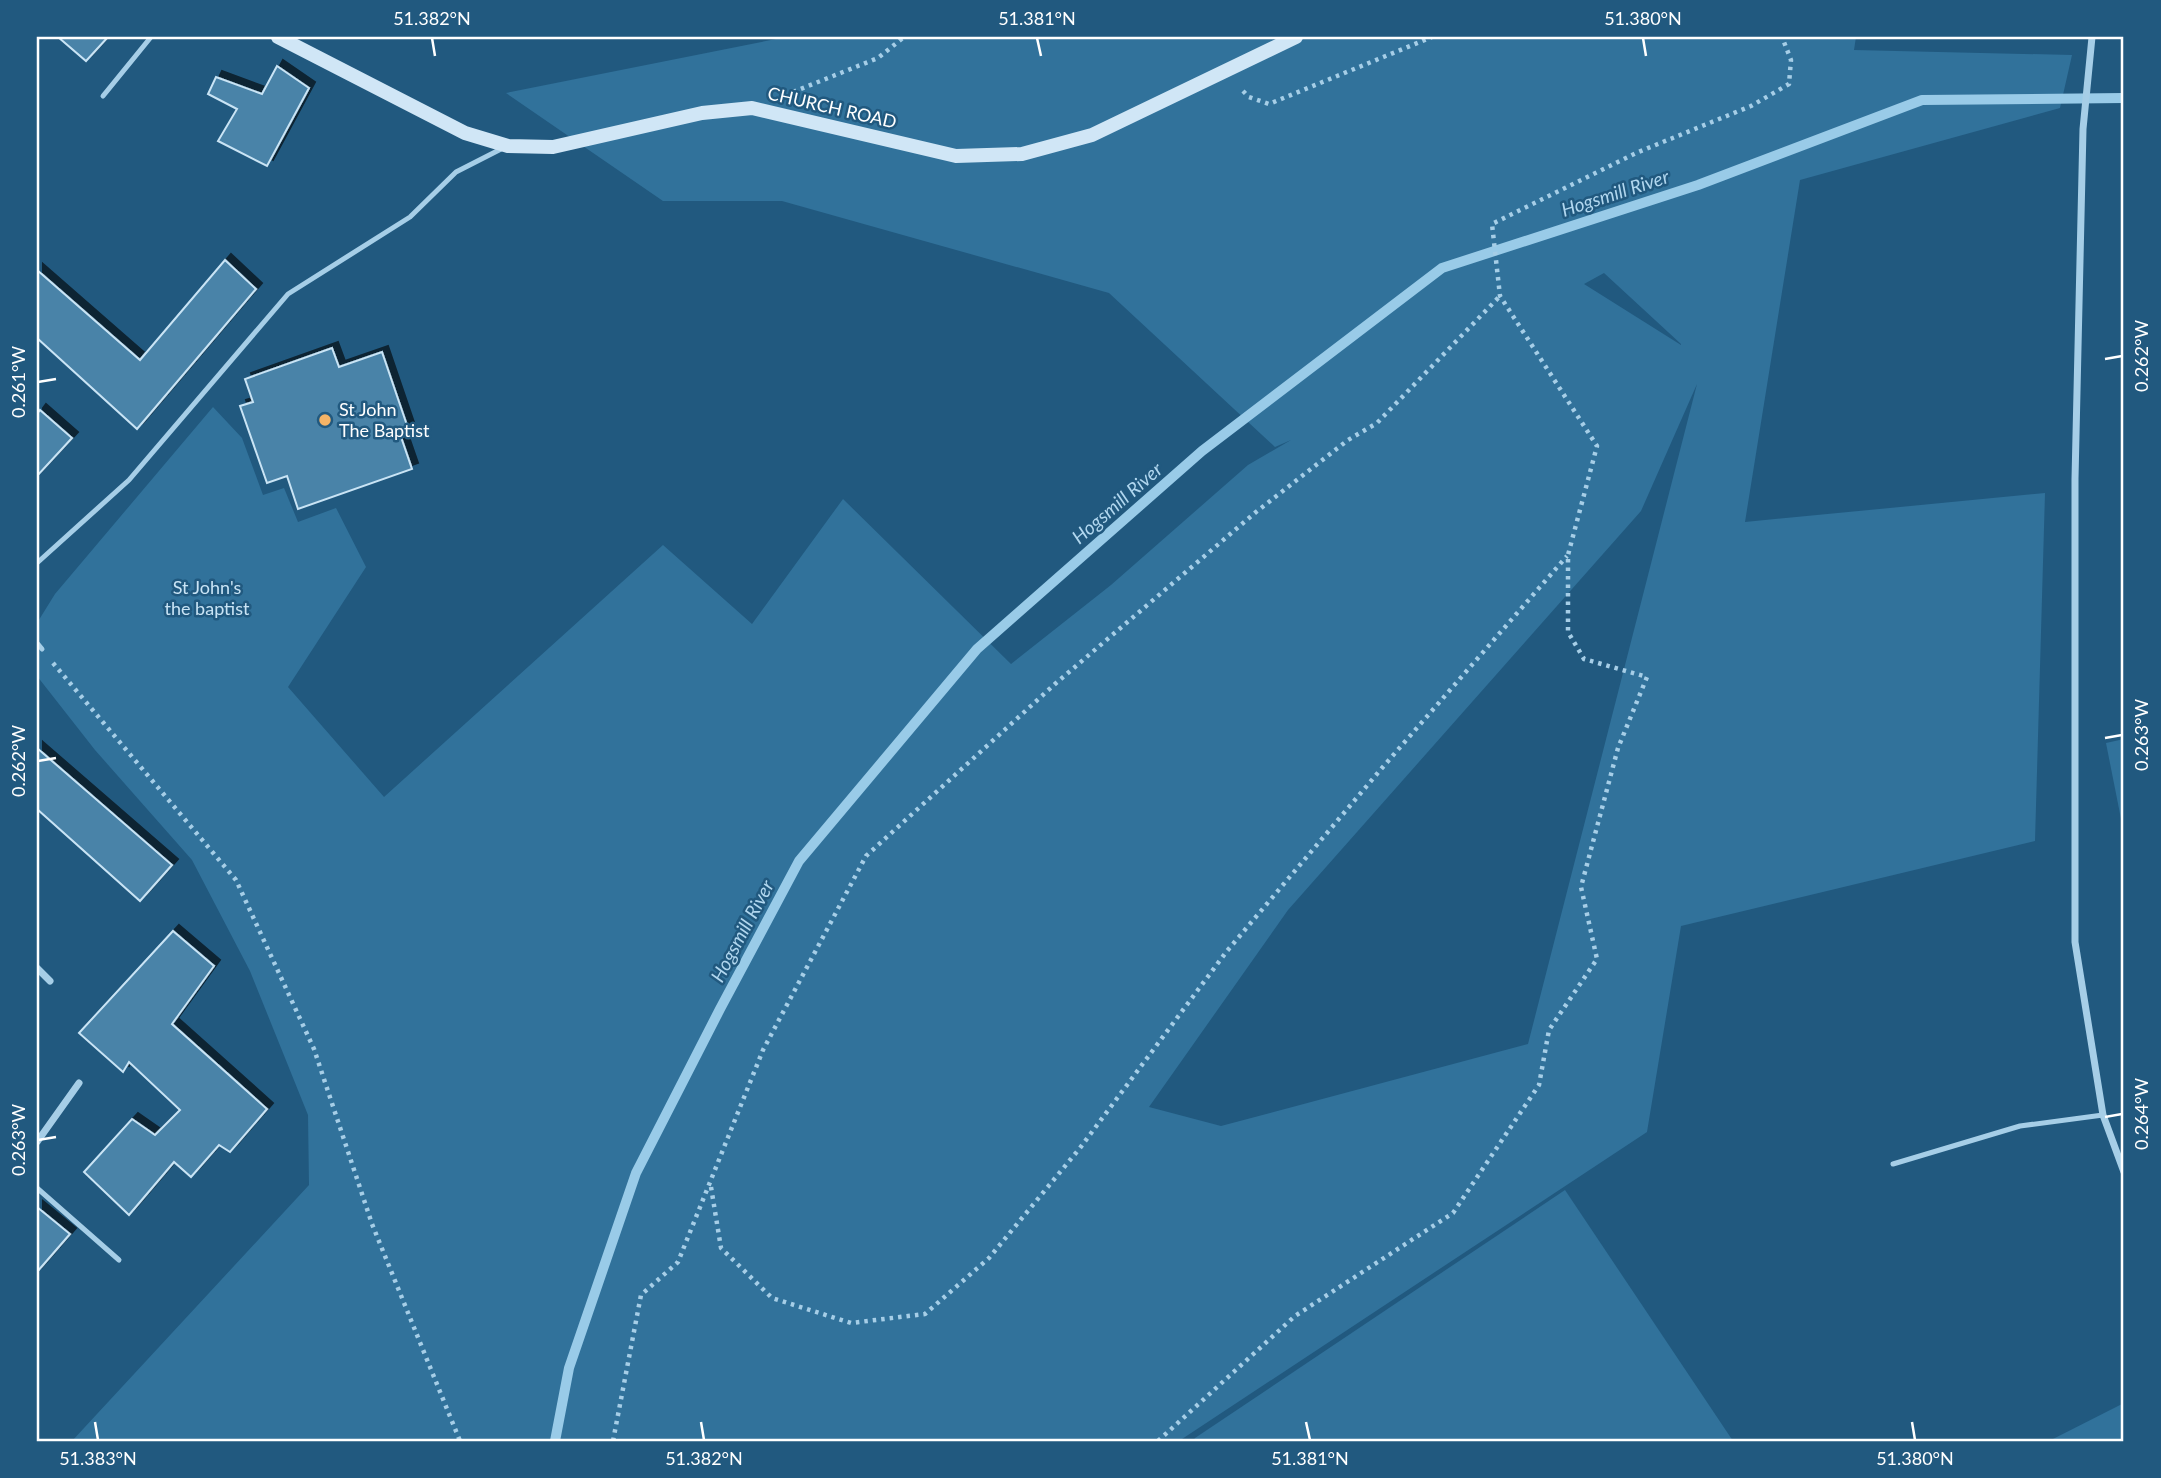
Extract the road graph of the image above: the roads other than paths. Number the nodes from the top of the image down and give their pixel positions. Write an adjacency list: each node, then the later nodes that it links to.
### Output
1 (151, 37): 5 (lane)
2 (278, 37): 6 (main road, CHURCH ROAD)
3 (1296, 37): 6 (main road, CHURCH ROAD)
4 (2092, 37): 13 (street)
5 (103, 96)
6 (508, 146): 7 (lane)
7 (37, 563)
8 (37, 643): 9 (lane)
9 (42, 649)
10 (37, 968): 11 (street)
11 (50, 981)
12 (79, 1083): 14 (street)
13 (2103, 1115): 15 (lane); 16 (street)
14 (37, 1142)
15 (1892, 1164)
16 (2124, 1172)
17 (37, 1188): 18 (lane)
18 (119, 1260)

